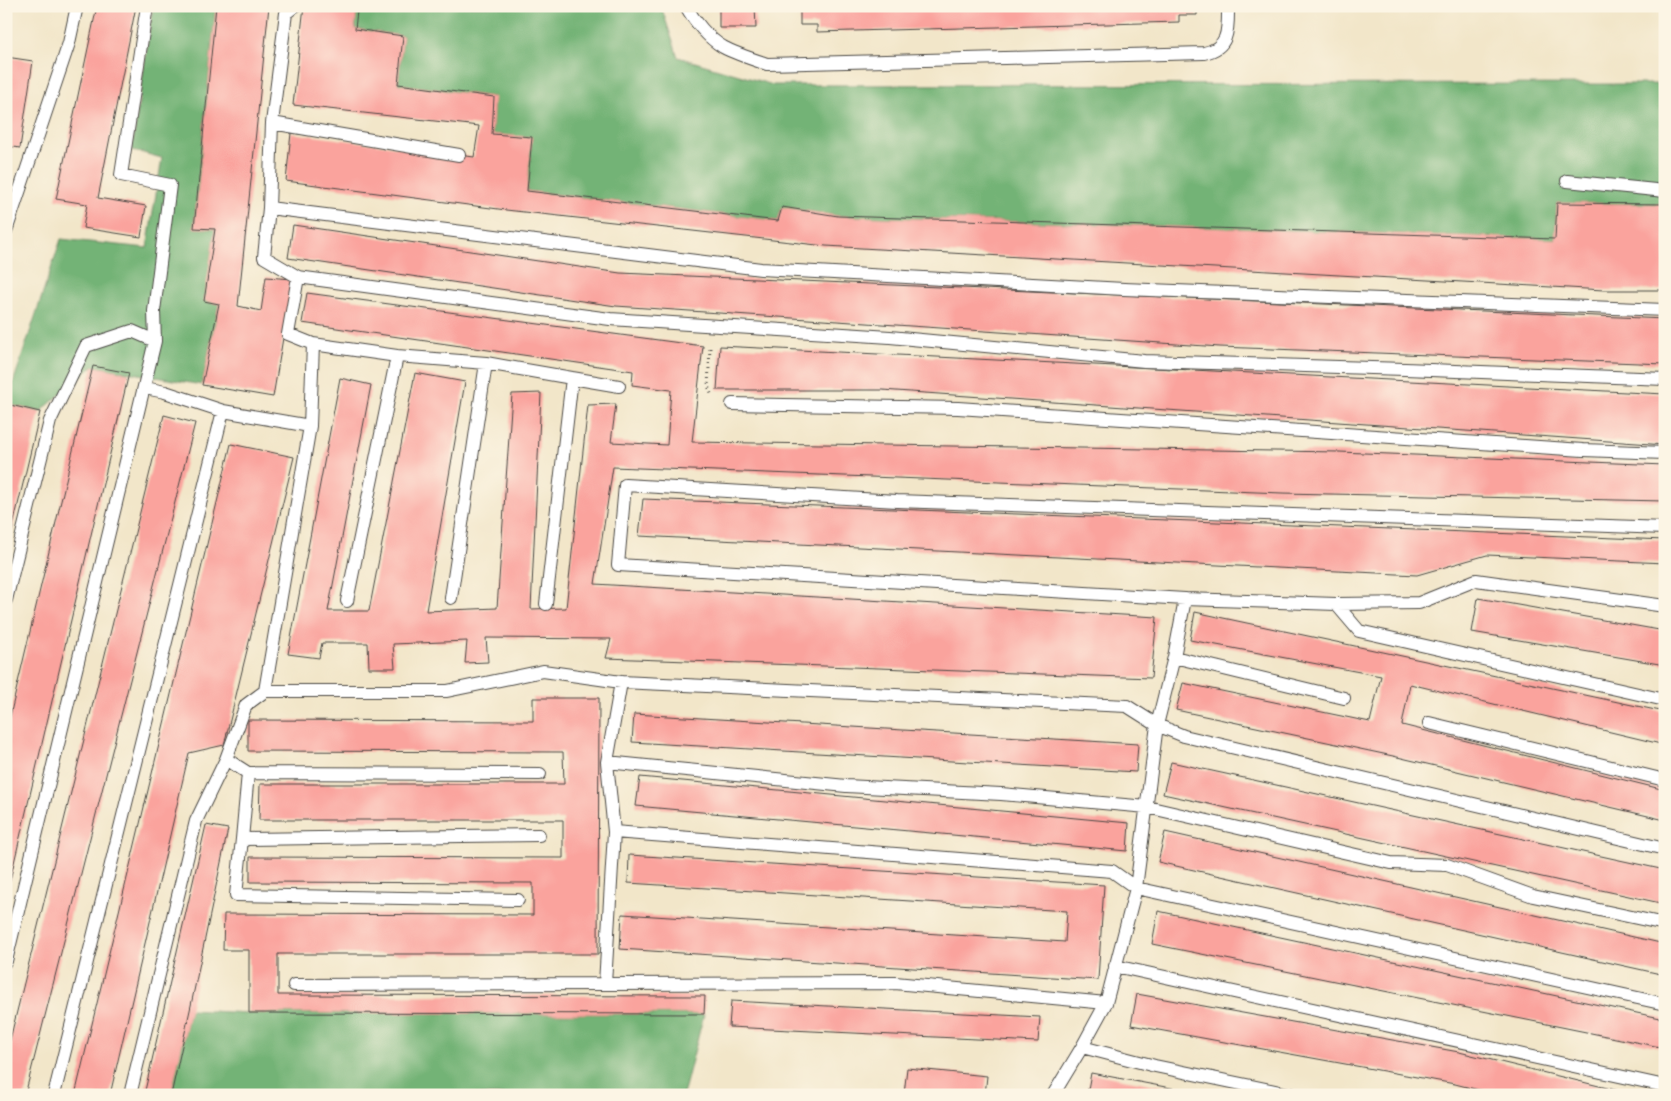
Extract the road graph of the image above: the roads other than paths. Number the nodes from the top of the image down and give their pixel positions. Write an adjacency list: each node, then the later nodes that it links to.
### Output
1 (77, 6): 11 (lane)
2 (148, 6): 14 (lane)
3 (295, 6): 6 (lane)
4 (686, 6): 5 (lane)
5 (1228, 6)
6 (272, 123): 7 (lane); 10 (lane)
7 (459, 155)
8 (1567, 181): 9 (lane)
9 (1665, 191)
10 (269, 208): 12 (lane); 13 (lane)
11 (6, 231)
12 (298, 277): 15 (lane); 19 (lane)
13 (1665, 310)
14 (155, 341): 21 (lane); 29 (lane)
15 (313, 344): 16 (lane); 24 (lane)
16 (397, 356): 17 (lane); 30 (lane)
17 (486, 363): 18 (lane); 27 (lane)
18 (572, 378): 20 (lane); 31 (lane)
19 (1665, 380)
20 (619, 386)
21 (145, 388): 23 (lane); 54 (lane)
22 (732, 404): 25 (lane)
23 (223, 411): 24 (lane); 62 (lane)
24 (310, 426): 36 (lane)
25 (1665, 453)
26 (1665, 528): 28 (lane)
27 (451, 598)
28 (1185, 599): 32 (lane); 34 (lane)
29 (6, 600)
30 (347, 601)
31 (546, 604)
32 (1336, 604): 33 (lane); 38 (lane)
33 (1665, 606)
34 (1174, 658): 37 (lane); 40 (lane)
35 (621, 682): 36 (lane); 40 (lane); 42 (lane)
36 (265, 691): 41 (lane)
37 (1344, 698)
38 (1665, 700)
39 (1429, 723): 45 (lane)
40 (1157, 725): 46 (lane); 50 (lane)
41 (226, 759): 43 (lane); 63 (lane)
42 (607, 762): 46 (lane); 47 (lane)
43 (248, 773): 44 (lane); 49 (lane)
44 (540, 774)
45 (1665, 780)
46 (1147, 807): 51 (lane); 53 (lane)
47 (614, 832): 51 (lane); 56 (lane)
48 (539, 835): 49 (lane)
49 (242, 839): 52 (lane)
50 (1665, 849)
51 (1136, 888): 55 (lane); 59 (lane)
52 (518, 900)
53 (1665, 924)
54 (6, 961)
55 (1115, 966): 58 (lane); 61 (lane)
56 (605, 984): 57 (lane); 58 (lane)
57 (294, 985)
58 (1106, 1003): 60 (lane)
59 (1665, 1004)
60 (1082, 1048): 64 (lane); 65 (lane)
61 (1665, 1086)
62 (54, 1095)
63 (130, 1095)
64 (1053, 1095)
65 (1294, 1095)

